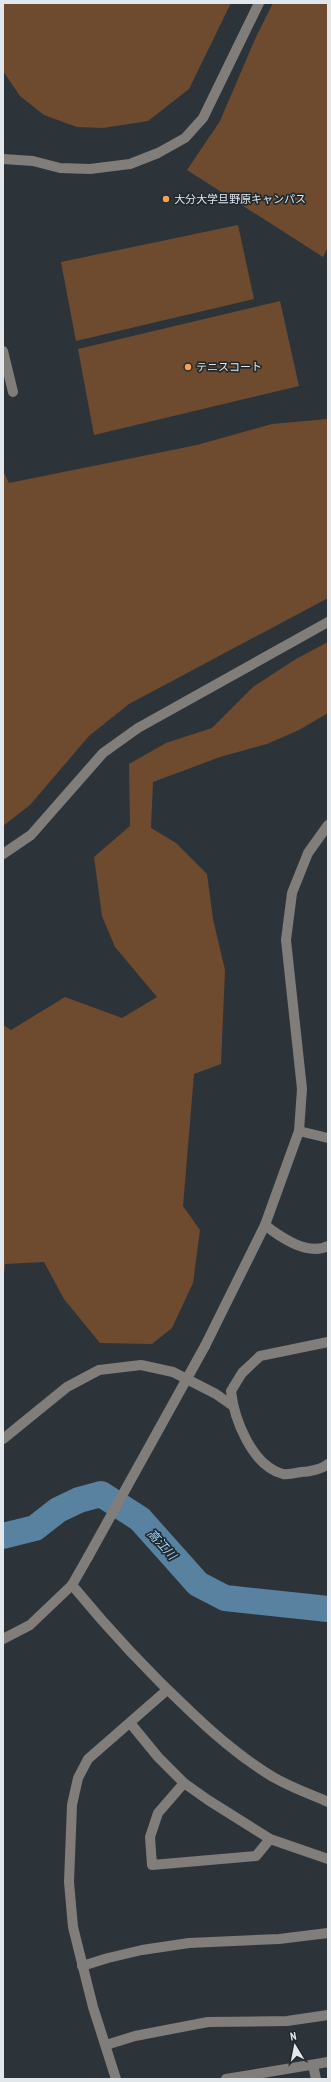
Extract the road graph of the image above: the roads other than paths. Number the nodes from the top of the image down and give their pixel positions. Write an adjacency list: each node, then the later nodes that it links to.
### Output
1 (260, 3): 2 (street)
2 (3, 159)
3 (3, 351): 4 (street)
4 (13, 392)
5 (328, 622): 7 (street)
6 (328, 825): 8 (street)
7 (3, 854)
8 (298, 1131): 9 (street); 10 (street)
9 (328, 1138)
10 (265, 1225): 11 (street); 16 (street, bridge)
11 (328, 1246)
12 (328, 1342): 13 (street)
13 (233, 1406): 14 (street); 15 (street)
14 (3, 1439)
15 (328, 1464)
16 (72, 1585): 17 (street); 18 (street)
17 (3, 1639)
18 (167, 1690): 19 (street); 21 (street)
19 (131, 1724): 20 (street); 25 (street)
20 (184, 1783): 22 (street); 22 (street)
21 (328, 1802)
22 (270, 1839): 23 (street)
23 (328, 1859)
24 (328, 1933): 25 (street)
25 (82, 1966): 27 (street)
26 (328, 2015): 27 (street)
27 (106, 2045): 30 (street)
28 (328, 2062): 29 (street)
29 (313, 2065): 31 (street); 32 (street)
30 (116, 2079)
31 (226, 2079)
32 (316, 2079)

